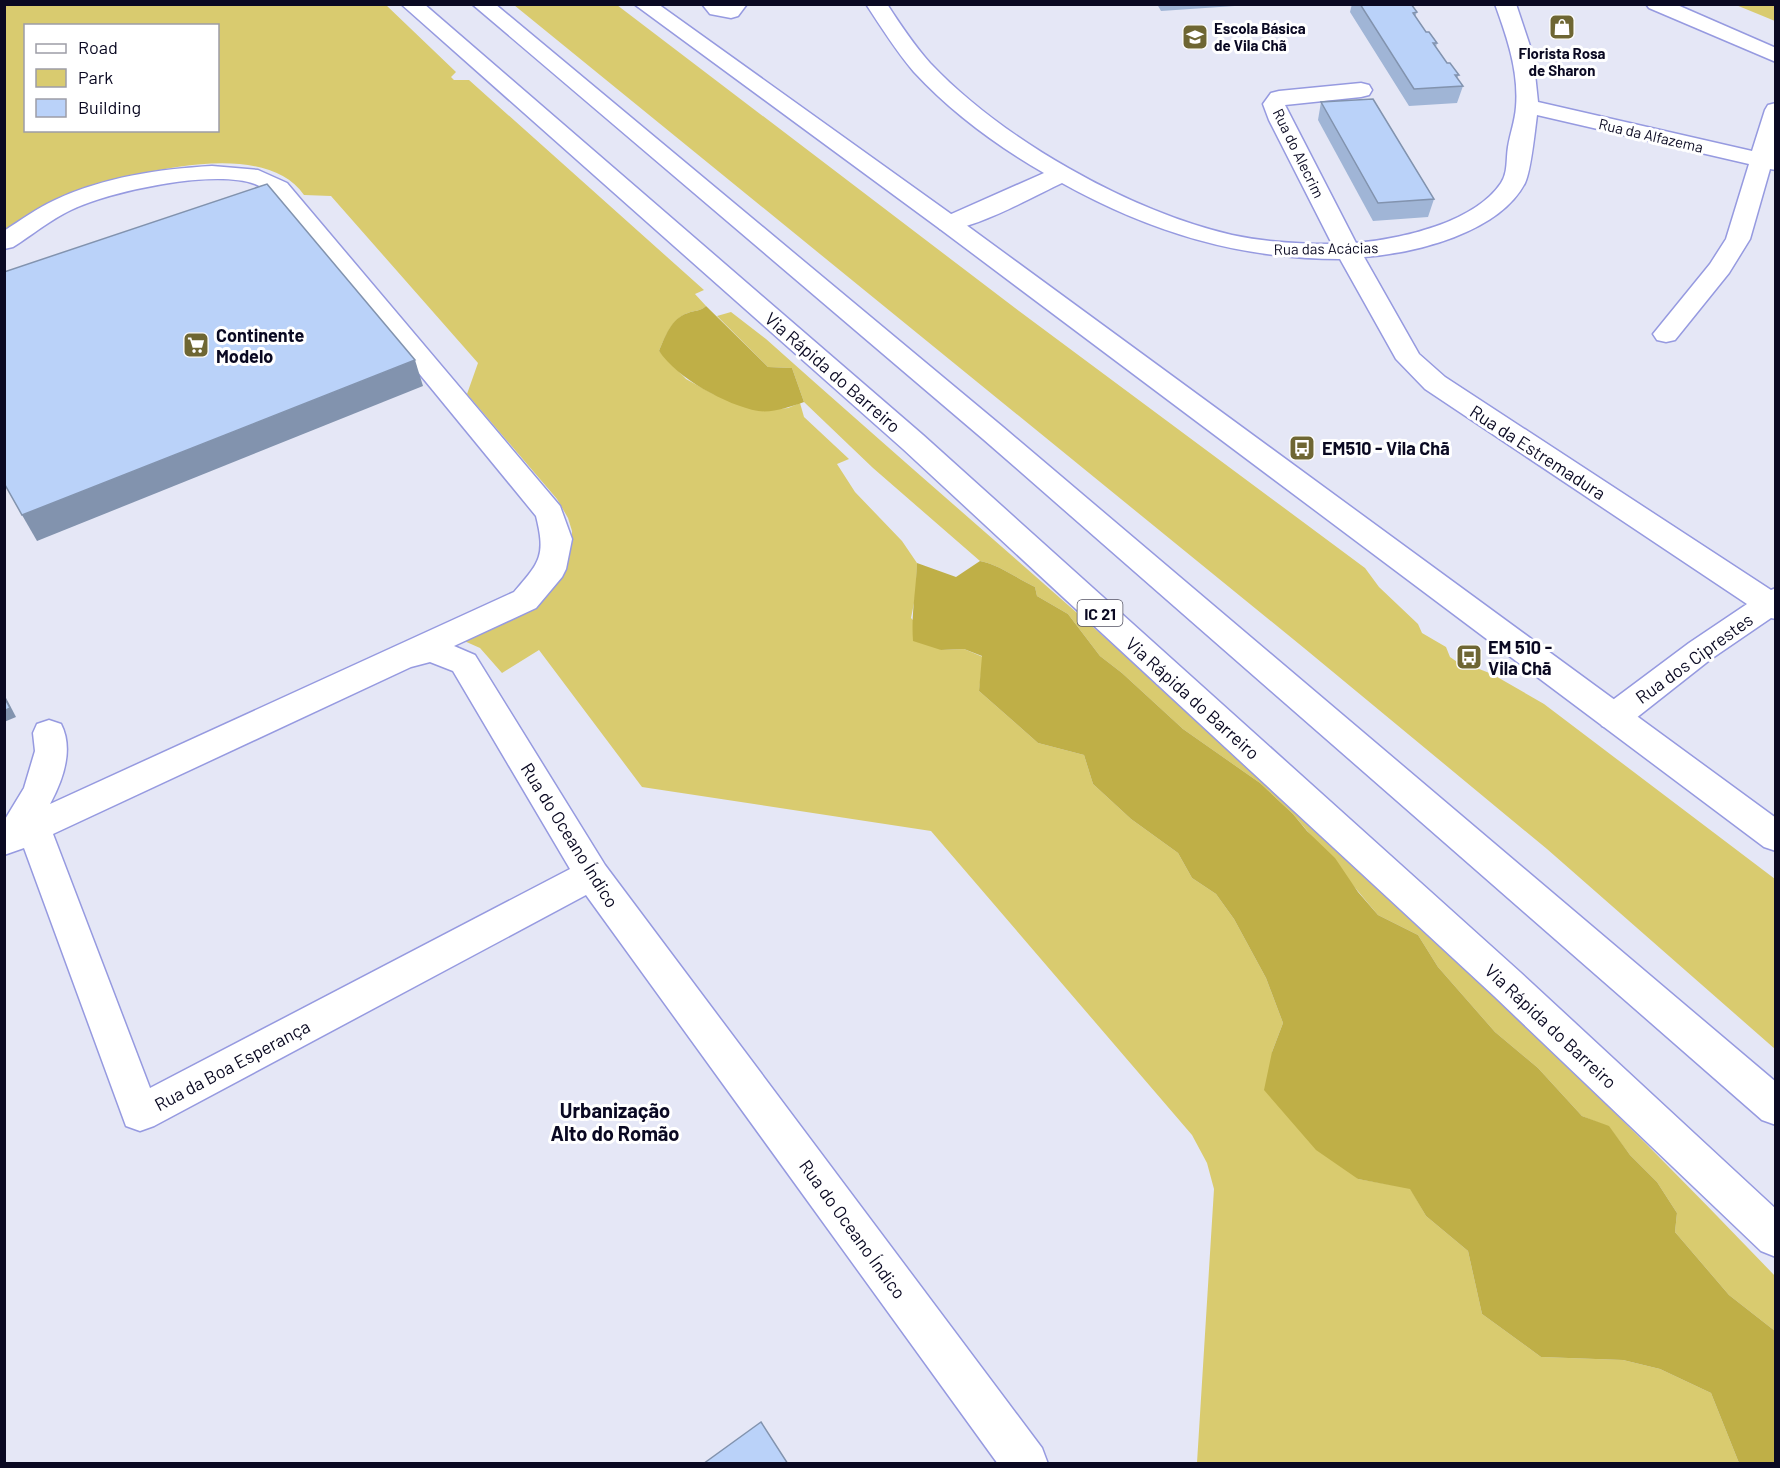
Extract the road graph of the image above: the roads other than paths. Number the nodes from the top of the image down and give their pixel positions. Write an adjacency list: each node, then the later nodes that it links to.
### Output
1 (411, 4): 27 (main road, Via Rápida do Barreiro / IC 21)
2 (482, 4): 26 (main road)
3 (644, 4): 15 (main road)
4 (712, 4): 5 (main road)
5 (737, 4)
6 (876, 4): 14 (main road, Rua das Acácias)
7 (1505, 4): 11 (main road, Rua das Acácias)
8 (1656, 4): 9 (main road)
9 (1776, 56)
10 (1361, 90): 17 (main road, Rua do Alecrim)
11 (1527, 106): 13 (main road, Rua da Alfazema); 17 (main road, Rua das Acácias)
12 (1776, 110): 13 (main road)
13 (1768, 161): 18 (main road)
14 (1064, 173): 15 (main road); 17 (main road, Rua das Acácias)
15 (949, 224): 21 (main road)
16 (4, 242): 20 (main road)
17 (1348, 250): 19 (main road, Rua da Estremadura)
18 (1666, 334)
19 (1773, 603): 21 (main road, Rua dos Ciprestes)
20 (403, 657): 23 (main road, Rua do Oceano Índico); 25 (main road, Rua do Oceano Índico)
21 (1614, 717): 24 (main road)
22 (49, 733): 23 (main road)
23 (17, 836): 25 (main road, Rua da Boa Esperança)
24 (1776, 837)
25 (592, 875): 28 (main road, Rua do Oceano Índico)
26 (1776, 1107)
27 (1776, 1237)
28 (1026, 1464)

